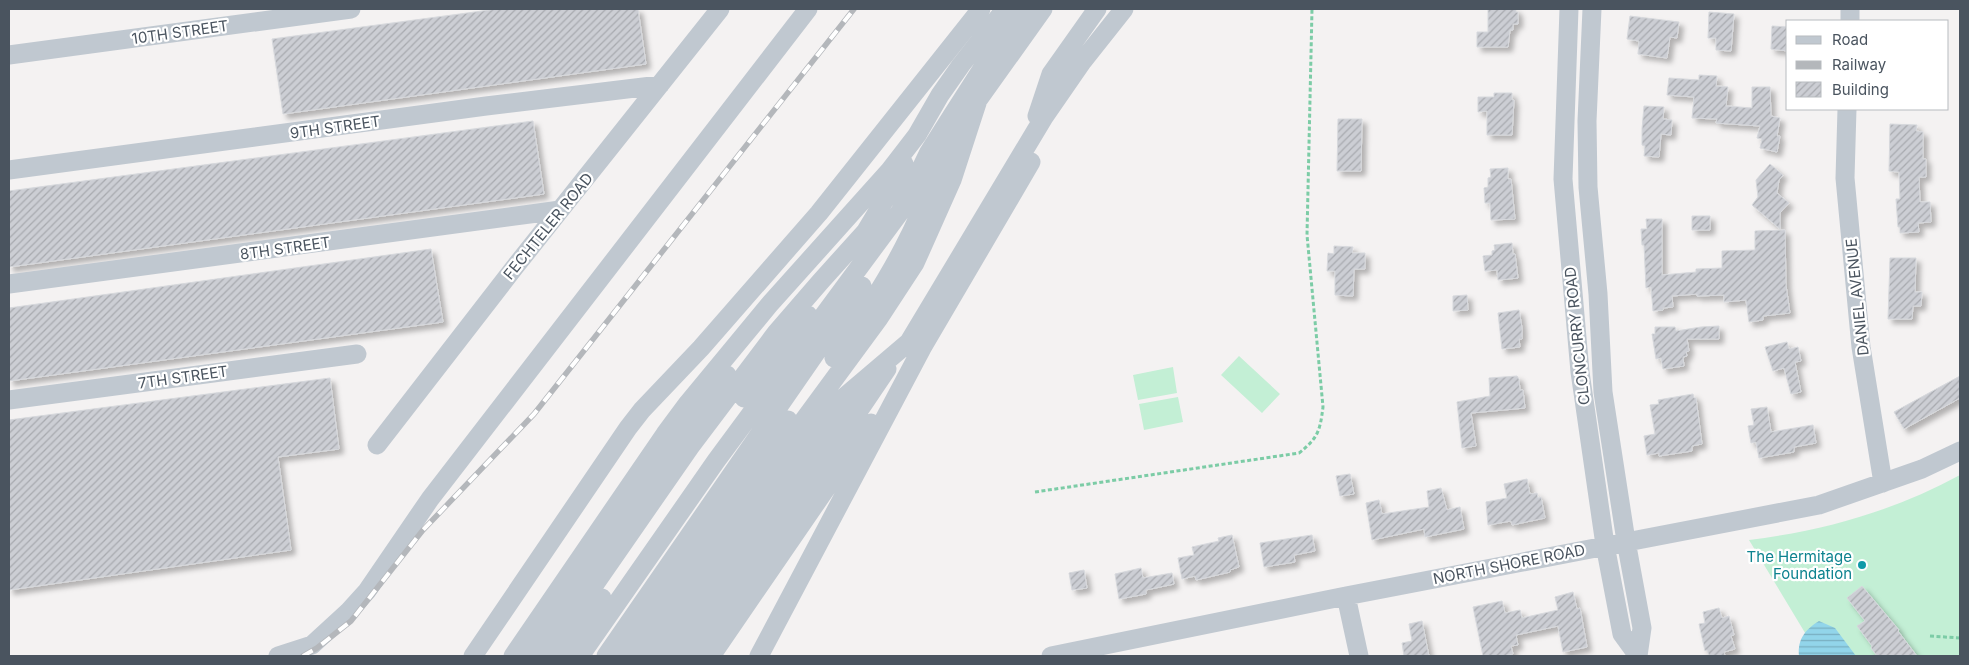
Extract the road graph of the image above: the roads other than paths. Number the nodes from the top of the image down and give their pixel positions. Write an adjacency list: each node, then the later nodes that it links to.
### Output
1 (351, 9): 13 (street, 10TH STREET)
2 (720, 9): 14 (street, FECHTELER ROAD)
3 (808, 9): 38 (street)
4 (981, 9): 39 (street)
5 (1005, 9): 17 (street)
6 (1026, 9): 22 (street)
7 (1043, 9): 15 (street)
8 (1097, 9): 18 (street)
9 (1124, 9): 18 (street)
10 (1136, 9): 24 (street)
11 (1569, 9): 34 (street, CLONCURRY ROAD)
12 (1592, 9): 33 (street, CLONCURRY ROAD)
13 (9, 55)
14 (660, 85): 19 (street, 9TH STREET); 21 (street, FECHTELER ROAD)
15 (978, 100): 46 (street); 47 (street)
16 (1847, 110): 32 (street, DANIEL AVENUE)
17 (917, 136): 20 (street); 40 (street)
18 (1031, 139): 25 (street)
19 (9, 170)
20 (893, 186): 41 (street); 42 (street)
21 (560, 210): 23 (street, 8TH STREET); 30 (street, FECHTELER ROAD)
22 (900, 212): 43 (street); 44 (street); 45 (street)
23 (9, 284)
24 (922, 348): 29 (street); 51 (street)
25 (900, 351): 27 (street); 50 (street)
26 (357, 354): 28 (street, 7TH STREET)
27 (862, 383): 48 (street); 49 (street)
28 (9, 400)
29 (874, 439): 35 (street); 52 (street)
30 (377, 445)
31 (1960, 451): 32 (street, NORTH SHORE ROAD)
32 (1883, 483): 33 (street, NORTH SHORE ROAD)
33 (1626, 542): 34 (street, NORTH SHORE ROAD); 57 (street, CLONCURRY ROAD)
34 (1605, 545): 36 (street, NORTH SHORE ROAD); 57 (street, CLONCURRY ROAD)
35 (805, 569): 53 (street); 54 (street)
36 (1346, 596): 37 (street, NORTH SHORE ROAD); 56 (street)
37 (1094, 652): 55 (street, NORTH SHORE ROAD)
38 (283, 656)
39 (473, 656)
40 (513, 656)
41 (529, 656)
42 (545, 656)
43 (561, 656)
44 (580, 656)
45 (606, 656)
46 (622, 656)
47 (639, 656)
48 (658, 656)
49 (676, 656)
50 (693, 656)
51 (712, 656)
52 (726, 656)
53 (745, 656)
54 (759, 656)
55 (1051, 656)
56 (1359, 656)
57 (1638, 656)

